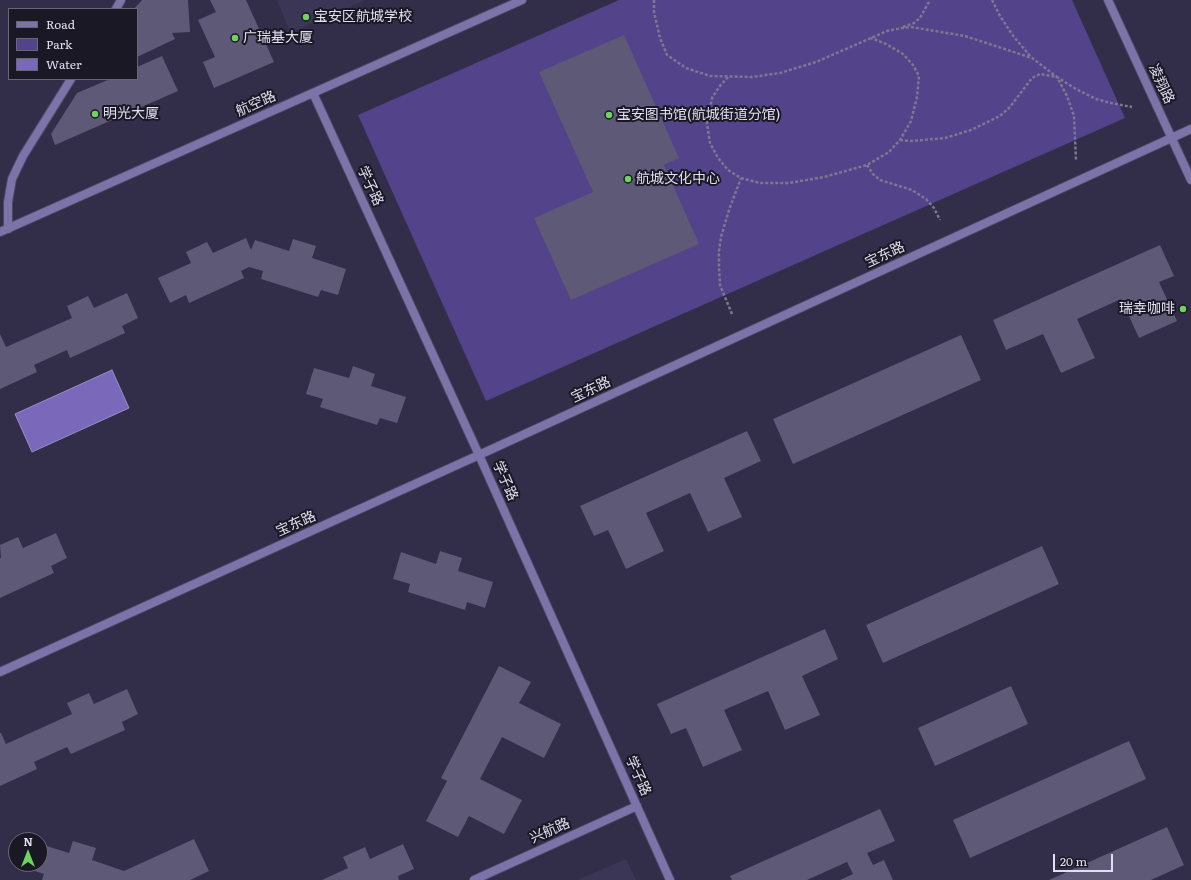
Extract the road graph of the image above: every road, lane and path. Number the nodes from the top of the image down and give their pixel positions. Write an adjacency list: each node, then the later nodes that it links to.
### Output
1 (522, 0): 12 (street, 航空路)
2 (654, 0): 9 (path)
3 (930, 0): 6 (path)
4 (992, 0): 8 (path)
5 (1108, 0): 15 (street, 凌翔路)
6 (902, 28): 7 (path); 8 (path)
7 (871, 38): 9 (path); 16 (path)
8 (1032, 58): 10 (path)
9 (728, 76): 19 (path)
10 (1057, 77): 13 (path); 16 (path); 17 (path)
11 (70, 80): 22 (street)
12 (313, 93): 22 (street, 航空路); 24 (street, 学子路)
13 (1132, 107)
14 (1191, 129): 15 (street, 宝东路)
15 (1172, 138): 20 (street, 凌翔路); 24 (street, 宝东路)
16 (900, 140): 18 (path)
17 (1076, 160)
18 (867, 165): 19 (path); 21 (path)
19 (741, 178): 23 (path)
20 (1191, 180)
21 (940, 220)
22 (4, 230)
23 (732, 314)
24 (479, 455): 25 (street, 宝东路); 26 (street, 学子路)
25 (0, 672)
26 (637, 806): 27 (street, 兴航路); 29 (street, 学子路)
27 (484, 878): 28 (street, 兴航路)
28 (474, 880)
29 (670, 880)

